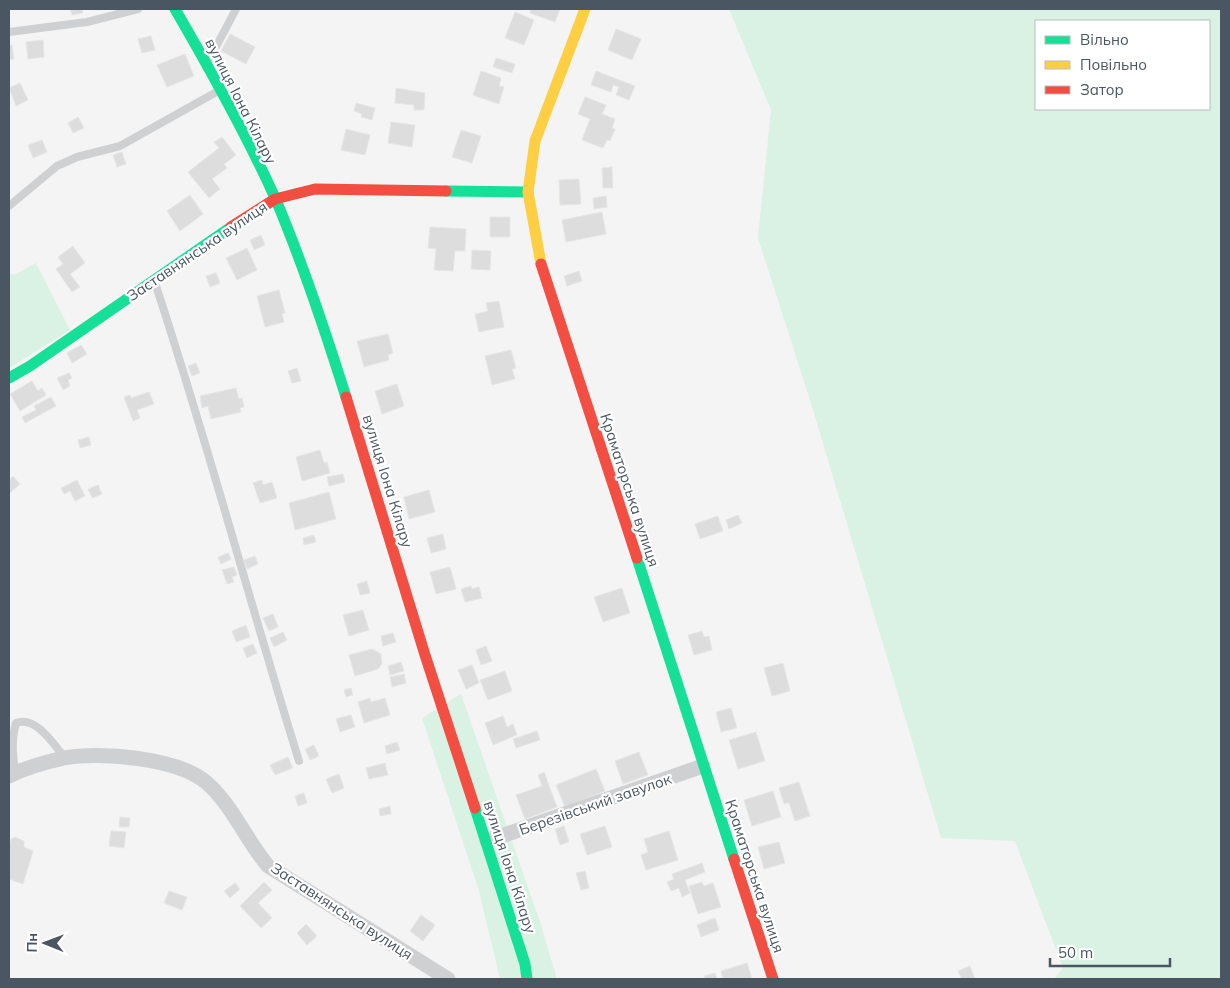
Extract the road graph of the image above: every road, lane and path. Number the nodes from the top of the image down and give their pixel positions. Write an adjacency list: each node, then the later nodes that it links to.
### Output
1 (138, 9): 5 (lane)
2 (175, 9): 6 (street, вулиця Іона Кілару)
3 (236, 9): 6 (lane)
4 (585, 9): 8 (street, Краматорська вулиця)
5 (9, 32)
6 (207, 64): 7 (street, вулиця Іона Кілару)
7 (220, 90): 9 (street, вулиця Іона Кілару); 10 (lane)
8 (528, 192): 9 (street, Заставнянська вулиця); 15 (street, Краматорська вулиця)
9 (275, 199): 11 (street, Заставнянська вулиця); 17 (street, вулиця Іона Кілару)
10 (9, 206)
11 (154, 279): 12 (street, Заставнянська вулиця); 14 (lane)
12 (9, 378)
13 (64, 758): 16 (street, Заставнянська вулиця); 16 (lane); 18 (street, Заставнянська вулиця)
14 (299, 761)
15 (703, 766): 17 (street, Березівський завулок); 20 (street, Краматорська вулиця)
16 (12, 774)
17 (487, 841): 19 (street, вулиця Іона Кілару)
18 (448, 979)
19 (527, 979)
20 (772, 979)

